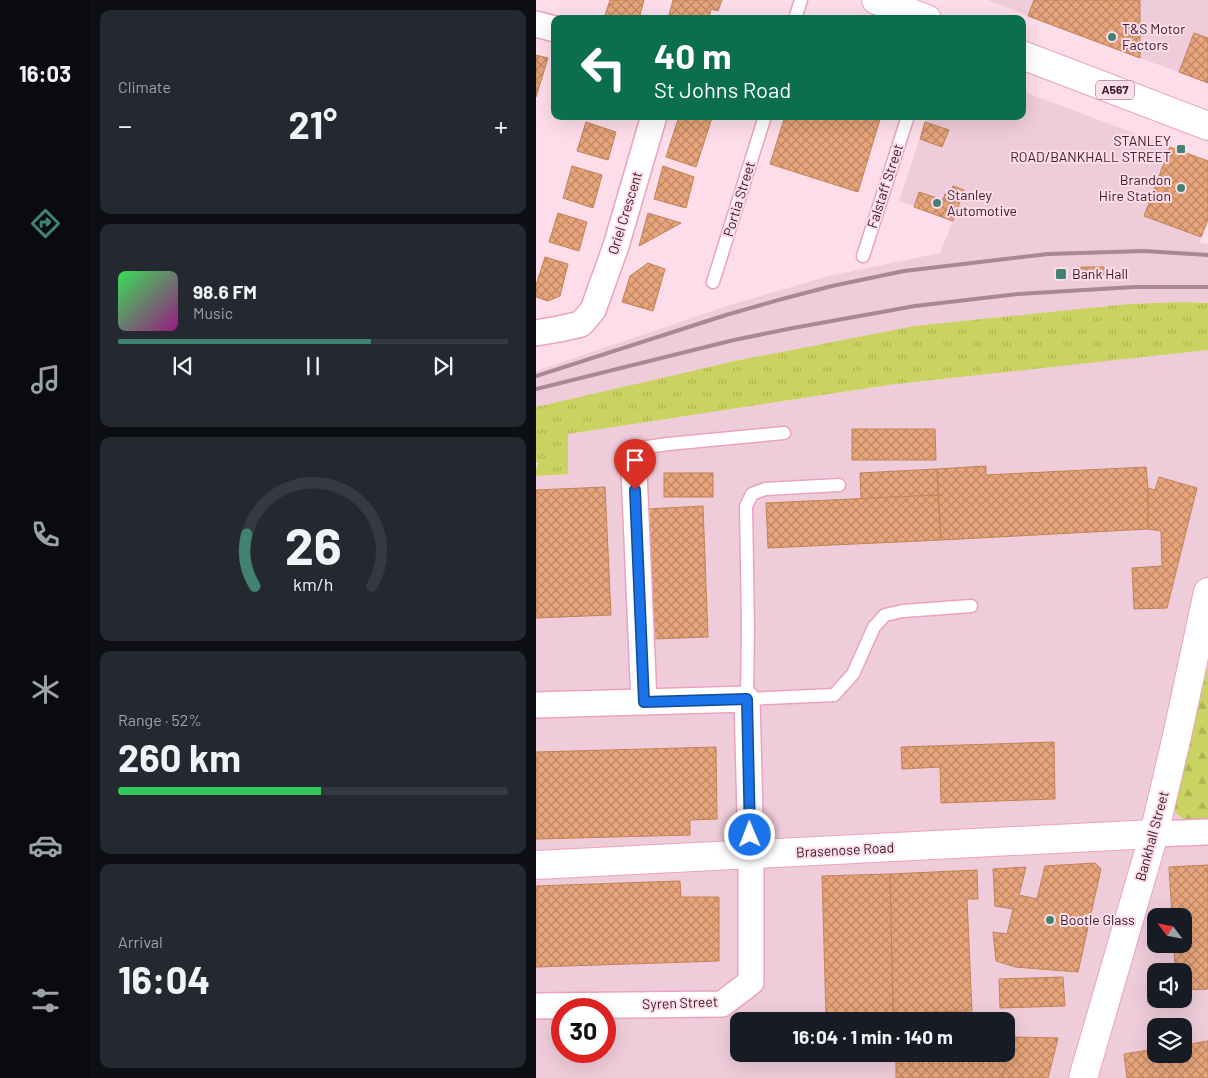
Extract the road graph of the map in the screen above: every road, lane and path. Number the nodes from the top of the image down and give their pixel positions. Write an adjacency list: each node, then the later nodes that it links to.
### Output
1 (801, 0): 3 (lane)
2 (876, 0): 4 (main road)
3 (796, 15)
4 (916, 15)
5 (536, 24): 6 (street)
6 (551, 28)
7 (1026, 57): 11 (main road, A567)
8 (653, 120): 14 (street, Oriel Crescent)
9 (764, 120): 13 (lane, Portia Street)
10 (907, 120): 12 (lane, Falstaff Street)
11 (1208, 126)
12 (863, 256)
13 (713, 282)
14 (536, 333)
15 (784, 433): 16 (lane)
16 (634, 471): 21 (street)
17 (840, 485): 20 (lane)
18 (1208, 592): 24 (main road, Bankhall Street)
19 (971, 606): 20 (lane)
20 (747, 699): 21 (street); 25 (street)
21 (644, 702): 22 (street)
22 (536, 705)
23 (1208, 832): 24 (street)
24 (1154, 834): 25 (main road, Brasenose Road); 28 (main road, Bankhall Street)
25 (751, 854): 26 (main road, Brasenose Road); 27 (street, Syren Street)
26 (536, 865)
27 (536, 1006)
28 (1083, 1078)

